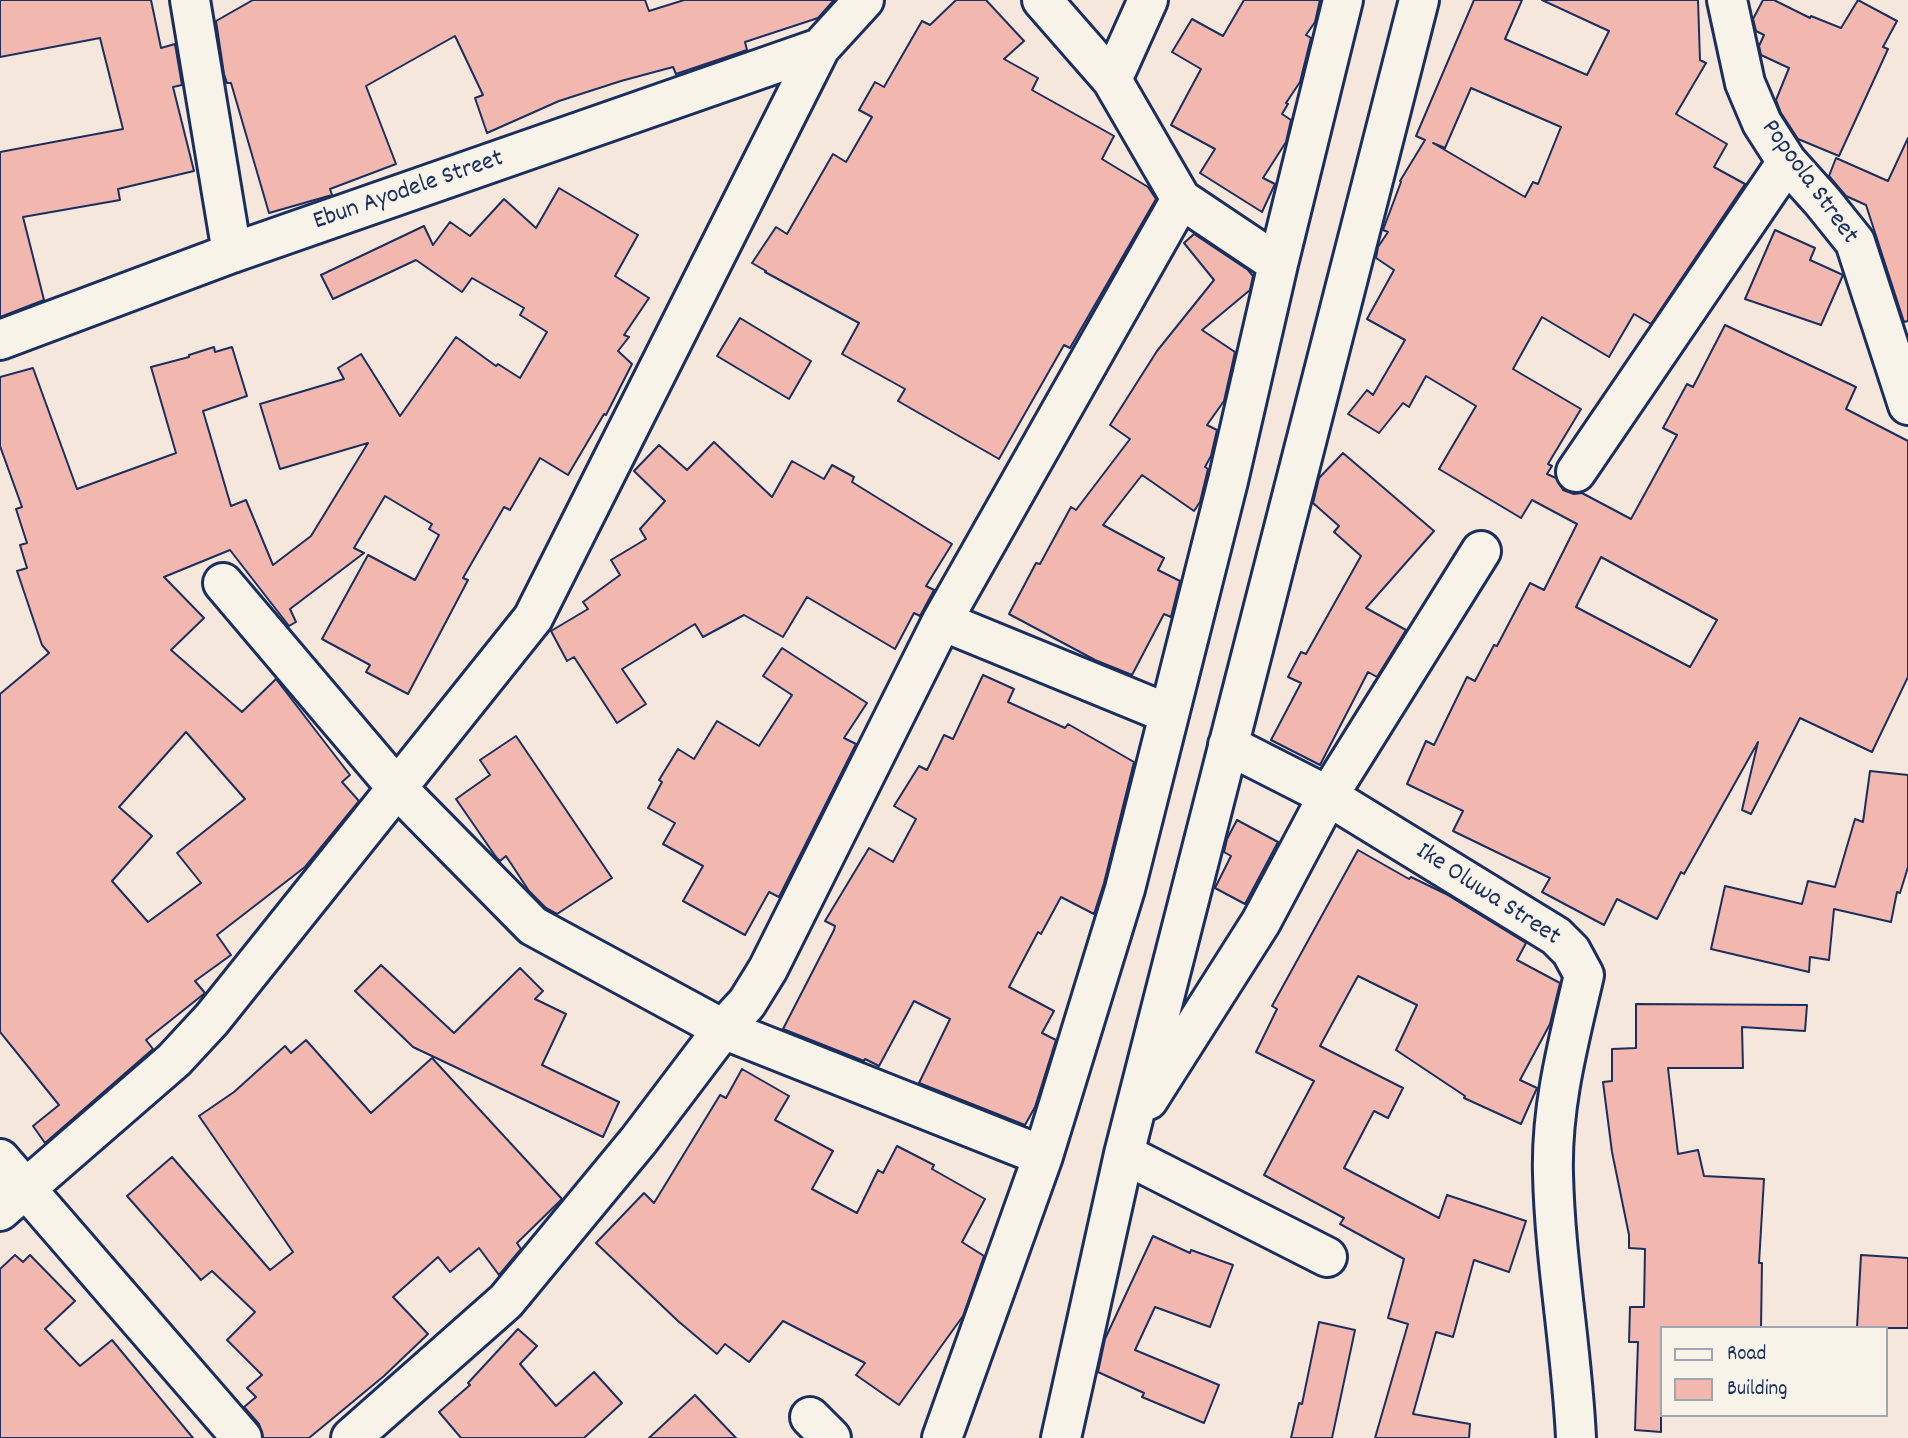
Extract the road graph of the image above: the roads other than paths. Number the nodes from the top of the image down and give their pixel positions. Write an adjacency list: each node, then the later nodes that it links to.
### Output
1 (190, 0): 12 (street)
2 (863, 0): 8 (street)
3 (1042, 0): 9 (street)
4 (1148, 0): 9 (street)
5 (1343, 0): 13 (street)
6 (1419, 0): 21 (street)
7 (1727, 0): 10 (street, Popoola Street)
8 (820, 48): 12 (street, Ebun Ayodele Street); 22 (street)
9 (1112, 80): 11 (street)
10 (1787, 162): 15 (street, Popoola Street); 16 (street)
11 (1181, 199): 13 (street); 19 (street)
12 (232, 253): 14 (street, Ebun Ayodele Street)
13 (1278, 264): 20 (street)
14 (0, 340)
15 (1908, 405)
16 (1576, 472)
17 (1481, 551): 23 (street)
18 (223, 583): 22 (street)
19 (942, 621): 20 (street); 24 (street)
20 (1169, 715): 26 (street)
21 (1228, 745): 23 (street, Ike Oluwa Street); 25 (street)
22 (397, 788): 24 (street); 28 (street)
23 (1328, 796): 25 (street); 34 (street, Ike Oluwa Street)
24 (723, 1029): 26 (street); 31 (street)
25 (1127, 1142): 29 (street); 33 (street)
26 (1043, 1156): 32 (street)
27 (0, 1159): 28 (street)
28 (13, 1200): 30 (street)
29 (1327, 1257)
30 (242, 1438)
31 (351, 1438)
32 (942, 1438)
33 (1061, 1438)
34 (1576, 1438)

